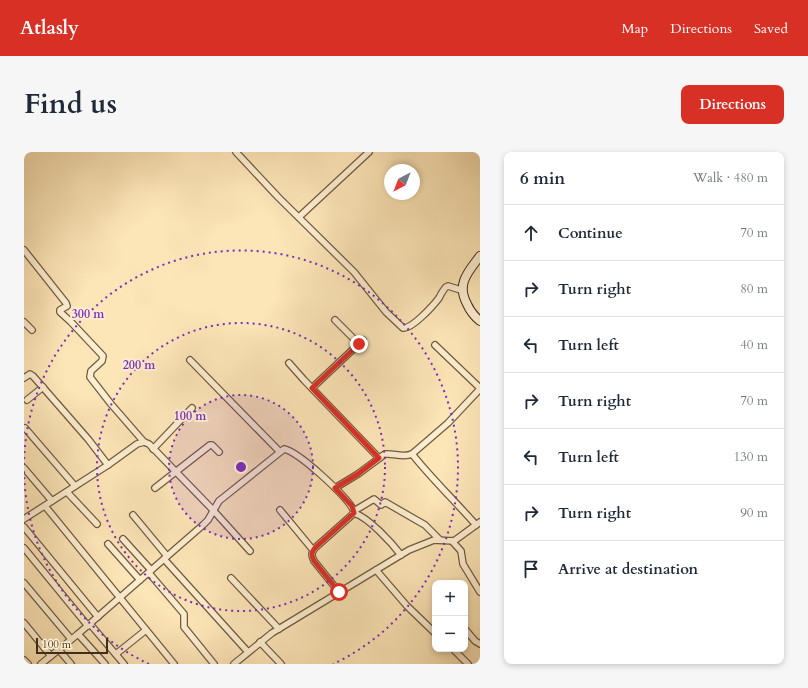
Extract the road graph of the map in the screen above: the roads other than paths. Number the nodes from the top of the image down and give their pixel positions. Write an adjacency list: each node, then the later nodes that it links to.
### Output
1 (236, 152): 3 (street)
2 (369, 152): 3 (street)
3 (299, 217): 6 (street)
4 (24, 250): 23 (street)
5 (480, 256): 6 (street)
6 (460, 290): 9 (street)
7 (335, 320): 12 (street)
8 (24, 322): 10 (street)
9 (480, 322)
10 (32, 330)
11 (363, 340): 12 (street)
12 (359, 344): 18 (street)
13 (435, 345): 19 (street)
14 (190, 360): 26 (street)
15 (289, 363): 18 (street)
16 (24, 378): 17 (street)
17 (43, 387): 20 (street); 29 (street)
18 (312, 388): 28 (street)
19 (480, 388): 27 (street)
20 (27, 400)
21 (192, 408): 24 (street)
22 (25, 428): 32 (street)
23 (144, 442): 24 (street); 29 (street)
24 (153, 449): 31 (street)
25 (219, 452): 31 (street)
26 (280, 452): 34 (street); 38 (street)
27 (412, 454): 28 (street); 44 (street)
28 (379, 458): 34 (street)
29 (108, 465): 32 (street)
30 (24, 468): 36 (street)
31 (176, 472): 33 (street); 38 (street)
32 (76, 486): 35 (street)
33 (155, 488)
34 (335, 488): 40 (street)
35 (67, 492): 36 (street); 43 (street)
36 (52, 501): 37 (street)
37 (45, 506): 42 (street); 62 (street)
38 (213, 510): 52 (street); 54 (street)
39 (280, 510): 51 (street)
40 (354, 512): 47 (street); 51 (street); 53 (street)
41 (133, 515): 54 (street)
42 (25, 517)
43 (97, 524)
44 (478, 524): 48 (street)
45 (24, 527): 63 (street)
46 (123, 539): 56 (street)
47 (440, 540): 48 (street); 53 (street)
48 (452, 542): 61 (street)
49 (108, 544): 58 (street)
50 (24, 548): 65 (street)
51 (312, 550): 60 (street)
52 (250, 551)
53 (401, 555): 55 (street)
54 (166, 557): 56 (street); 75 (street)
55 (376, 570): 60 (street); 67 (street)
56 (150, 571): 58 (street); 86 (street)
57 (231, 578): 66 (street)
58 (140, 580): 62 (street)
59 (24, 583): 71 (street)
60 (339, 592): 66 (street)
61 (480, 592)
62 (119, 598): 63 (street); 68 (street)
63 (98, 617): 65 (street)
64 (24, 623): 78 (street)
65 (89, 625): 70 (street); 77 (street)
66 (279, 629): 72 (street)
67 (432, 629)
68 (146, 630): 77 (street); 85 (street)
69 (468, 633): 73 (street)
70 (78, 634): 71 (street); 83 (street)
71 (71, 639): 74 (street)
72 (260, 642): 75 (street); 88 (street)
73 (480, 644)
74 (59, 650): 78 (street); 82 (street)
75 (248, 652): 87 (street)
76 (455, 652): 89 (street)
77 (116, 654): 84 (street)
78 (51, 656): 81 (street)
79 (24, 660): 80 (street)
80 (28, 664)
81 (41, 664)
82 (71, 664)
83 (105, 664)
84 (124, 664)
85 (174, 664)
86 (214, 664)
87 (234, 664)
88 (281, 664)
89 (468, 664)

